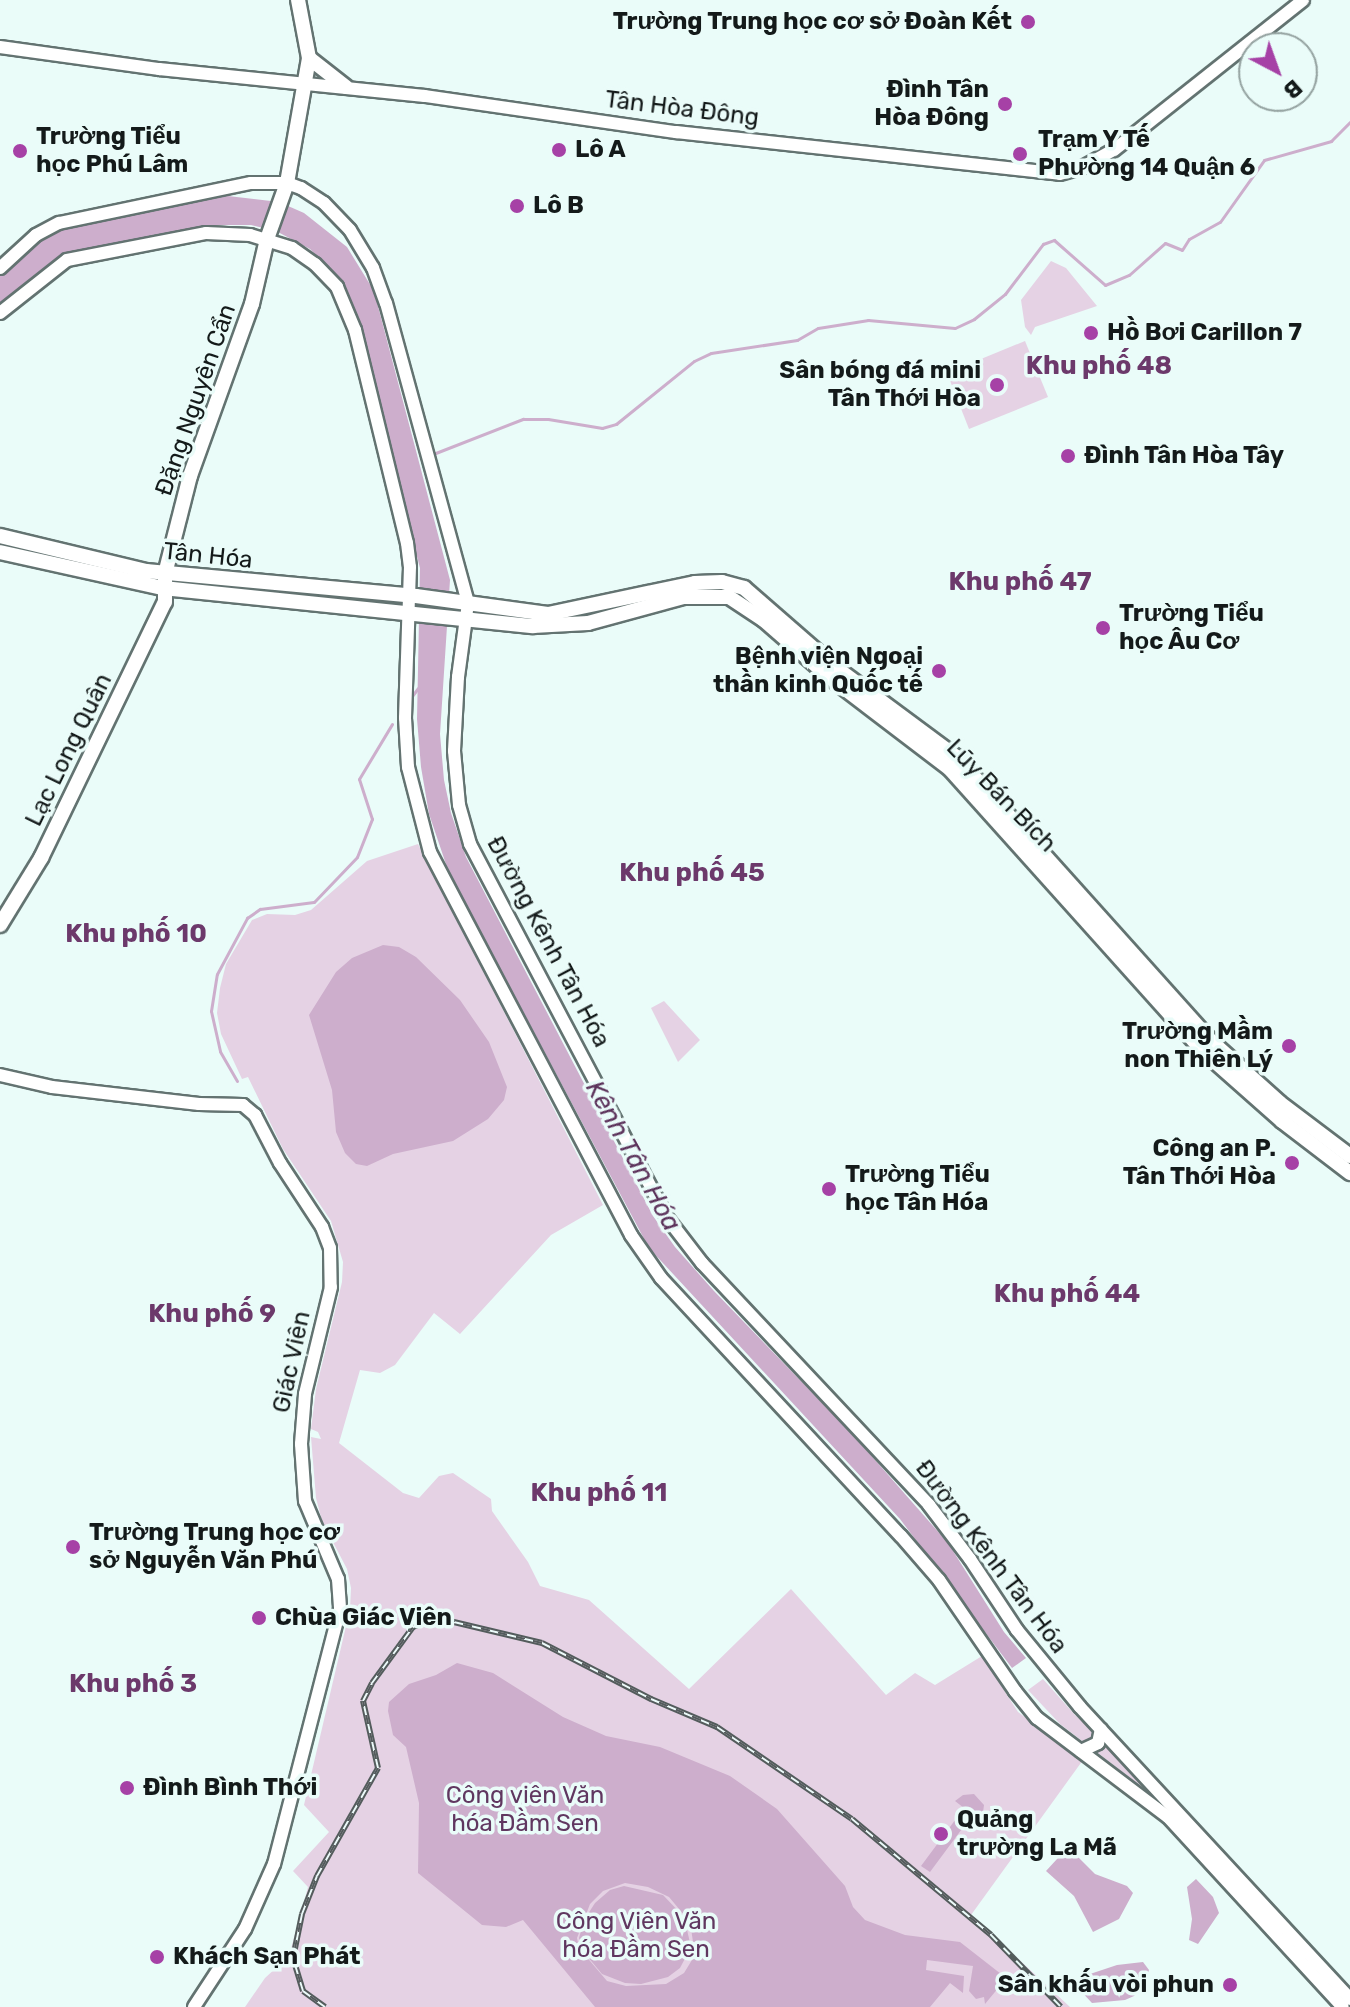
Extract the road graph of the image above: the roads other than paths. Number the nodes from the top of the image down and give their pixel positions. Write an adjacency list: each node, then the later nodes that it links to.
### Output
1 (298, 0): 4 (main road)
2 (1303, 0): 6 (street, Tân Hòa Đông)
3 (0, 47): 5 (street, Tân Hòa Đông)
4 (309, 58): 5 (main road); 6 (main road)
5 (304, 84): 6 (street, Tân Hòa Đông); 7 (main road)
6 (346, 87)
7 (287, 183): 8 (main road, Đặng Nguyên Cẩn); 9 (street, Đường Kênh Tân Hóa); 15 (street, Đường Kênh Tân Hóa)
8 (267, 239): 10 (street); 13 (main road, Đặng Nguyên Cẩn); 14 (street)
9 (0, 268)
10 (0, 313)
11 (0, 536): 13 (main road, Tân Hóa)
12 (0, 552): 13 (main road, Tân Hóa)
13 (164, 581): 14 (main road, Tân Hóa); 16 (main road, Tân Hóa); 18 (main road, Lạc Long Quân)
14 (412, 596): 15 (main road, Tân Hóa); 16 (street)
15 (464, 603): 17 (street, Đường Kênh Tân Hóa); 20 (main road, Lũy Bán Bích)
16 (411, 613): 17 (main road, Tân Hóa); 23 (street)
17 (462, 619): 21 (main road, Lũy Bán Bích); 22 (street, Đường Kênh Tân Hóa)
18 (0, 925)
19 (0, 1075): 25 (street, Giác Viên)
20 (1350, 1156)
21 (1350, 1173)
22 (1101, 1729): 23 (street); 24 (street, Đường Kênh Tân Hóa)
23 (1081, 1751): 26 (street)
24 (1350, 1999)
25 (194, 2007)
26 (1343, 2007)

